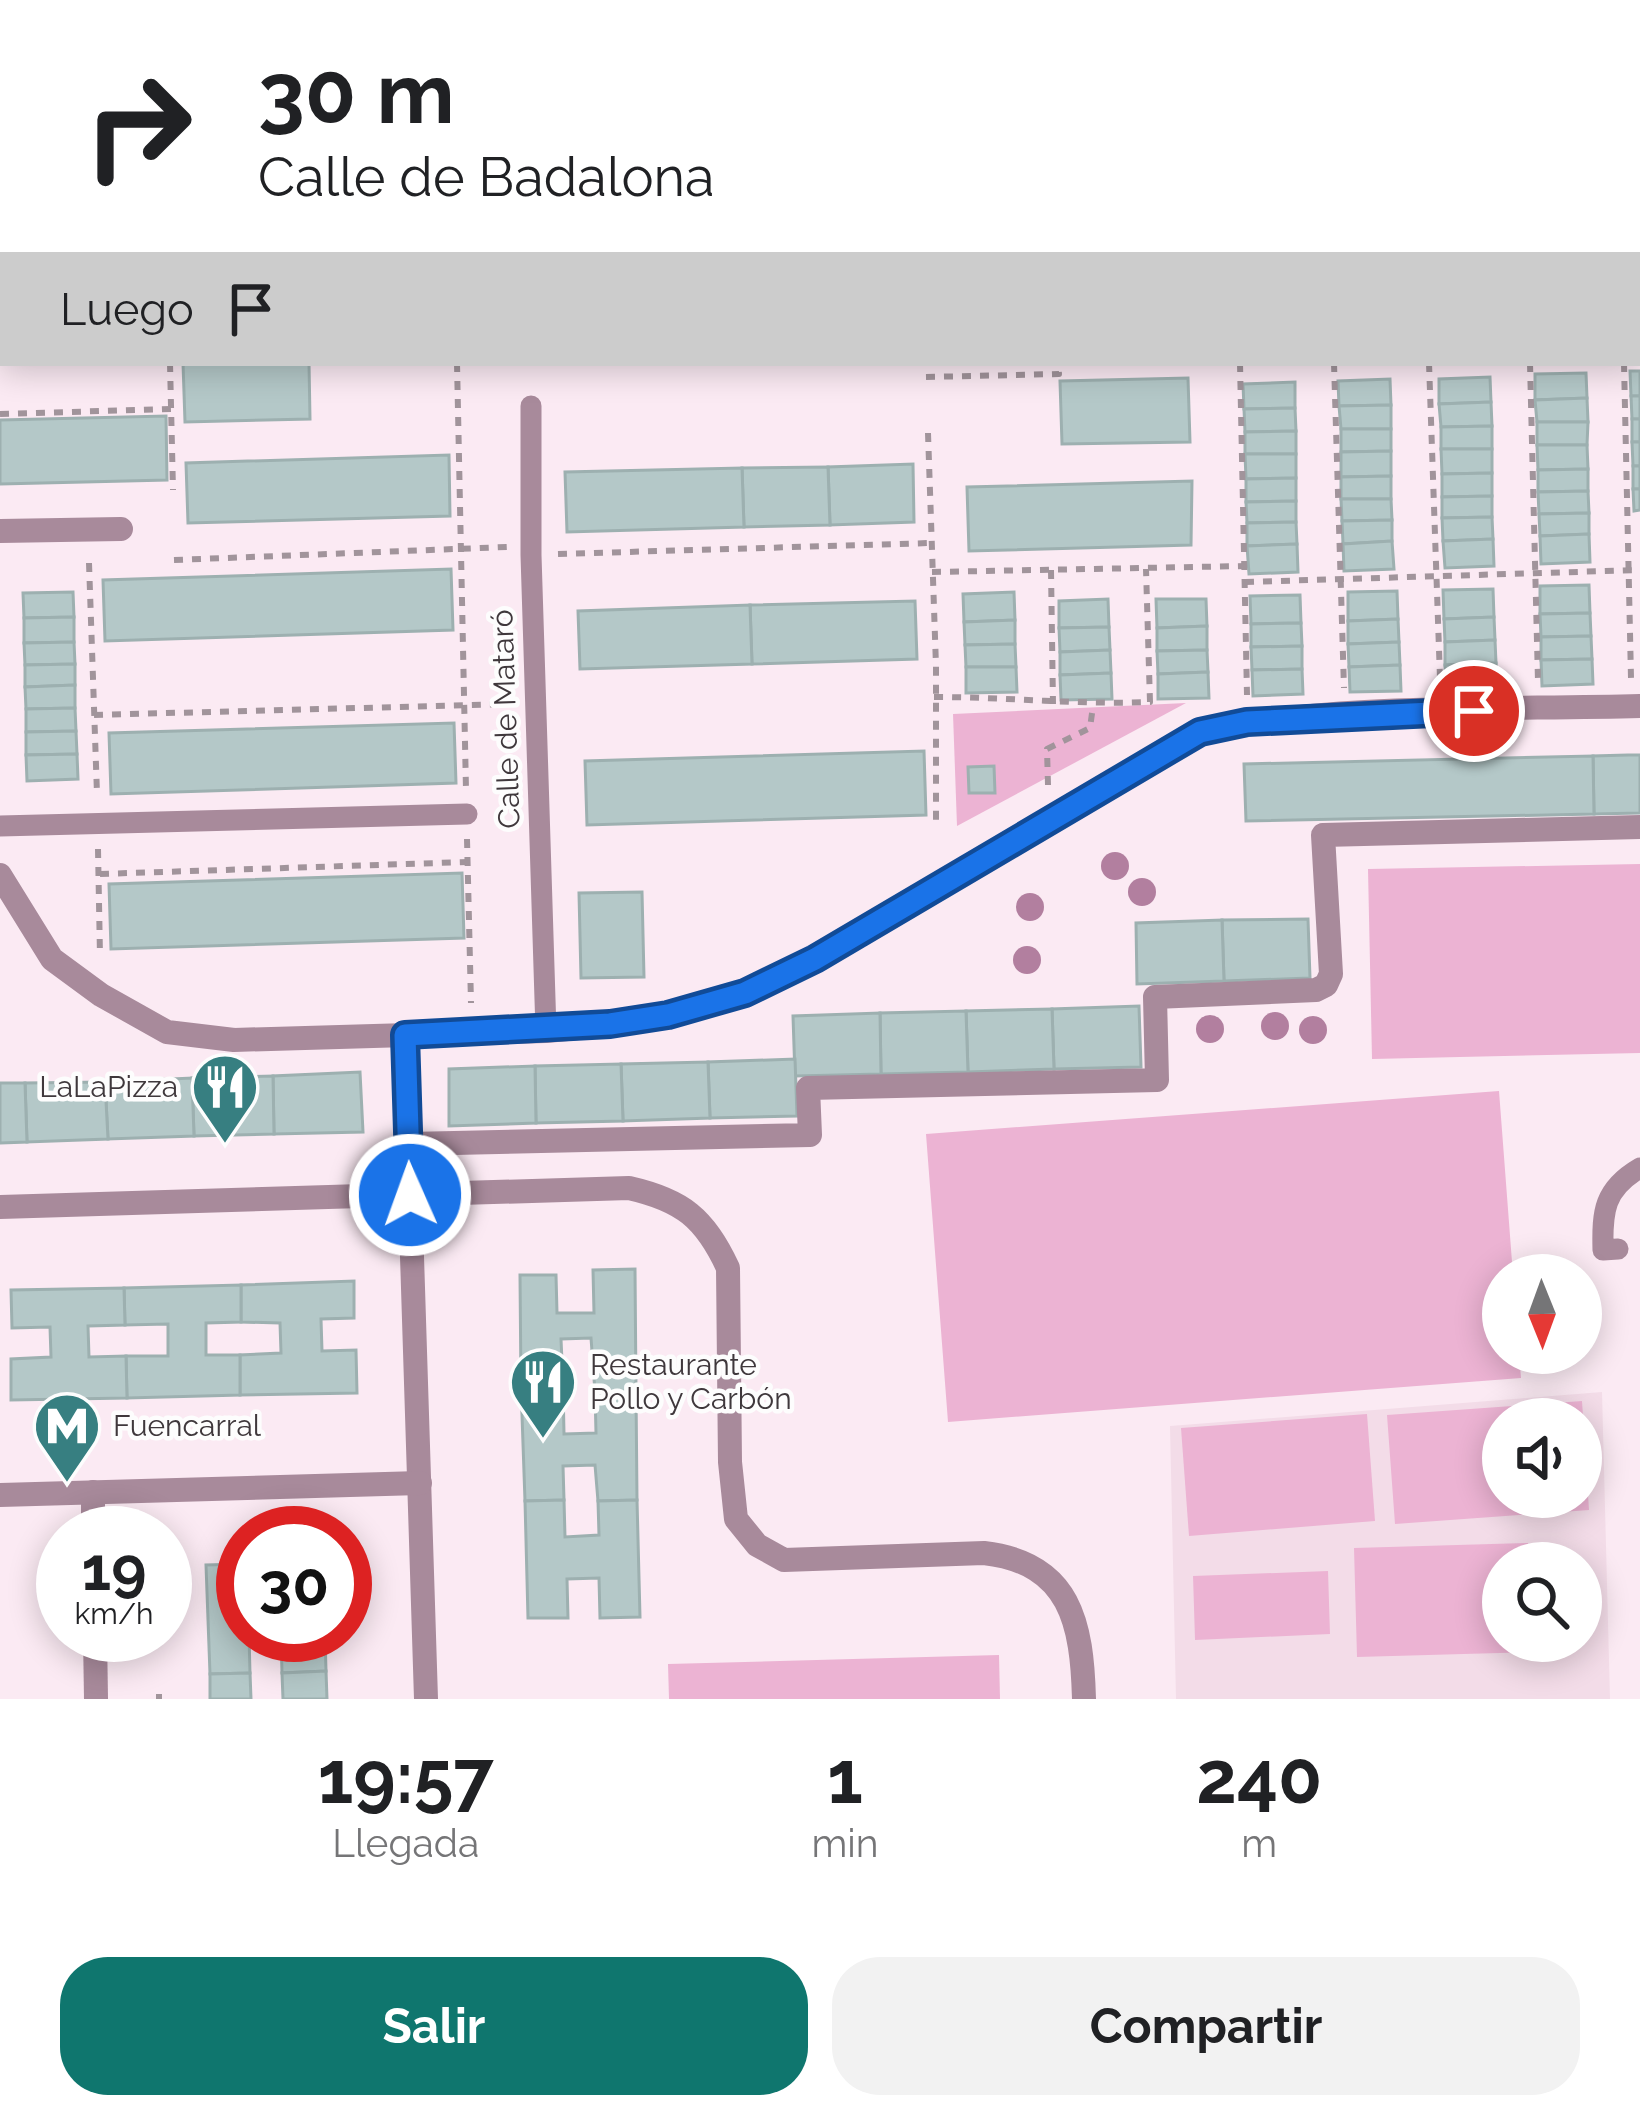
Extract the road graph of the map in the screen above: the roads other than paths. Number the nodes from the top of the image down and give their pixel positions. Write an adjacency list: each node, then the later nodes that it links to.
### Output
1 (531, 406): 9 (lane, Calle de Mataró)
2 (121, 529): 3 (street)
3 (0, 531)
4 (1636, 706): 9 (street)
5 (467, 814): 6 (lane)
6 (0, 826)
7 (1640, 827): 11 (street)
8 (0, 875): 10 (street)
9 (546, 1030): 10 (street)
10 (405, 1035): 11 (street)
11 (409, 1144): 13 (street)
12 (1640, 1168): 15 (lane)
13 (410, 1195): 14 (street); 16 (street); 23 (street)
14 (1, 1206)
15 (1618, 1249)
16 (420, 1483): 17 (street); 22 (street)
17 (93, 1492): 18 (street); 19 (street)
18 (0, 1495)
19 (93, 1506)
20 (95, 1662): 21 (street)
21 (96, 1699)
22 (426, 1699)
23 (1084, 1699)

